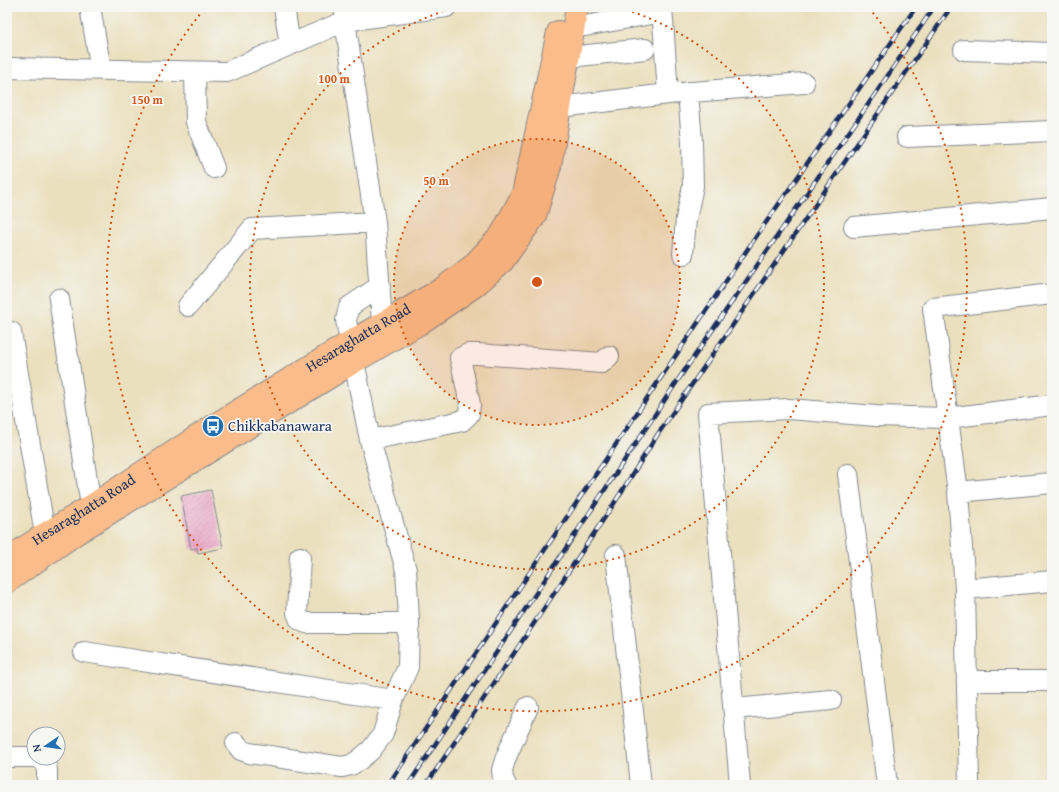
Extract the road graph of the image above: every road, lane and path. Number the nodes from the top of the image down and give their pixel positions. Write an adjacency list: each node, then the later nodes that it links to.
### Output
1 (90, 7): 13 (street)
2 (284, 7): 7 (street)
3 (446, 7): 6 (street)
4 (662, 10): 5 (street); 17 (street)
5 (570, 12): 11 (main road); 31 (main road, Hesaraghatta Road)
6 (345, 14): 7 (street); 23 (street)
7 (290, 45): 14 (street)
8 (646, 48): 11 (street)
9 (964, 50): 10 (street)
10 (1052, 53)
11 (569, 57): 18 (main road)
12 (7, 68): 13 (street)
13 (101, 70): 14 (street)
14 (195, 72): 21 (street)
15 (804, 83): 16 (street)
16 (688, 92): 17 (street); 25 (street)
17 (668, 94): 18 (street)
18 (560, 107): 31 (main road)
19 (1052, 131): 20 (street)
20 (907, 137)
21 (214, 168)
22 (1052, 208): 24 (street)
23 (375, 222): 26 (street); 29 (street)
24 (854, 227)
25 (683, 254)
26 (380, 286): 31 (street); 32 (street)
27 (1052, 294): 35 (street)
28 (59, 299): 40 (street)
29 (188, 306)
30 (11, 332): 41 (street)
31 (384, 333): 32 (main road)
32 (352, 352): 36 (street); 40 (main road)
33 (609, 356): 36 (street)
34 (1052, 405): 35 (street)
35 (947, 418): 39 (street); 55 (street)
36 (370, 440): 48 (street)
37 (848, 474): 64 (street)
38 (1052, 483): 39 (street)
39 (958, 492): 47 (street)
40 (94, 513): 41 (main road, Hesaraghatta Road); 46 (main road)
41 (45, 534): 44 (main road, Hesaraghatta Road)
42 (616, 555): 62 (street)
43 (300, 556): 48 (street)
44 (7, 559)
45 (1052, 581): 47 (street)
46 (7, 582)
47 (965, 589): 50 (street)
48 (409, 623): 52 (street)
49 (84, 652): 52 (street)
50 (967, 680): 51 (street); 65 (street)
51 (1052, 681)
52 (393, 700): 56 (street)
53 (831, 700): 55 (street)
54 (528, 707): 61 (street)
55 (734, 709): 63 (street)
56 (236, 743)
57 (7, 757): 58 (street)
58 (26, 757)
59 (46, 766): 60 (street)
60 (47, 785)
61 (506, 785)
62 (641, 785)
63 (740, 785)
64 (887, 785)
65 (969, 785)

